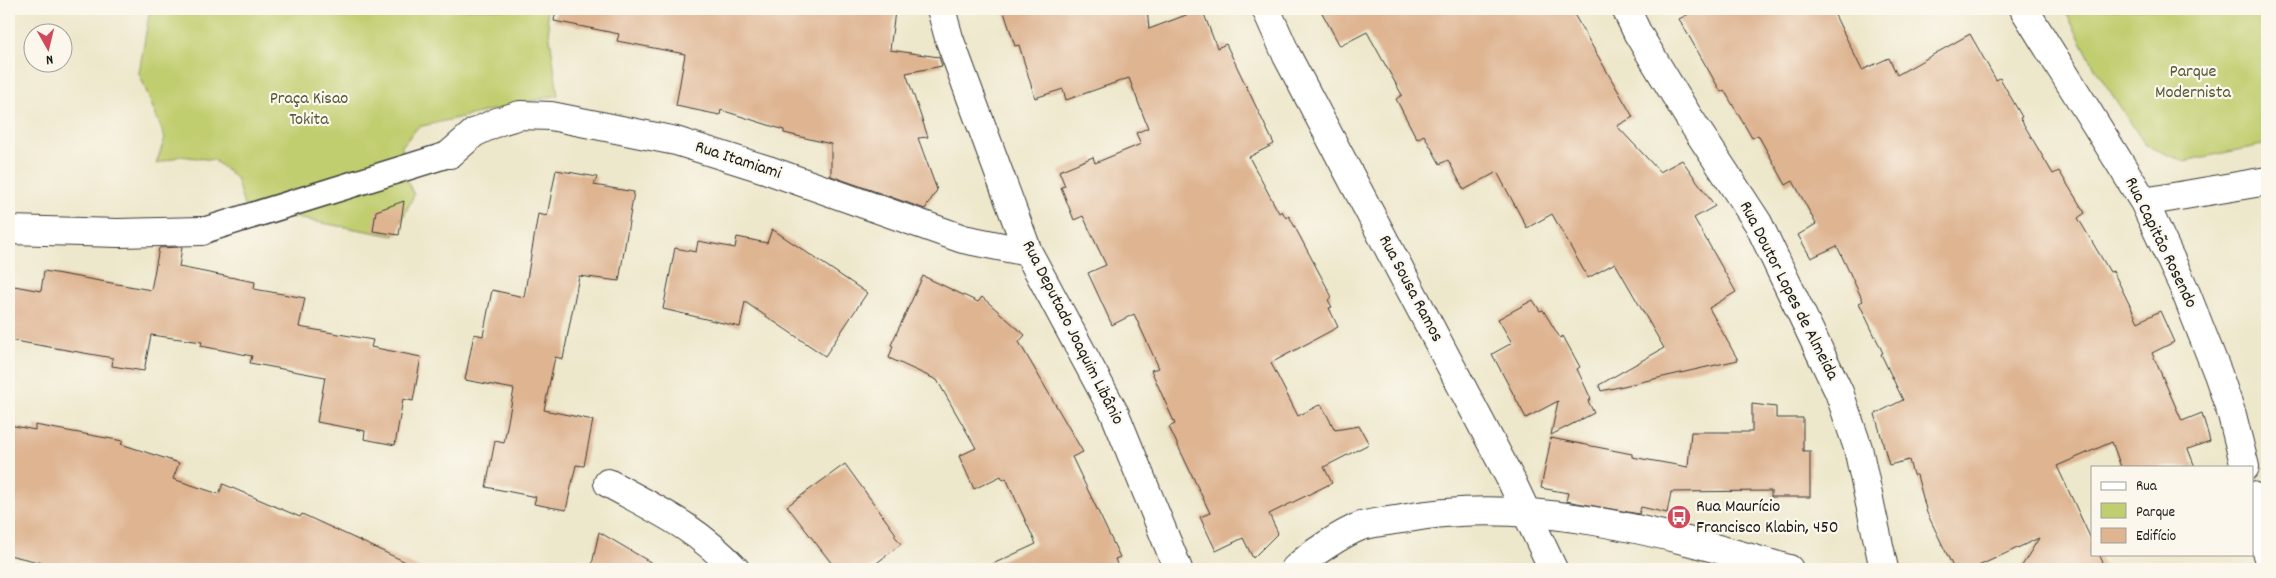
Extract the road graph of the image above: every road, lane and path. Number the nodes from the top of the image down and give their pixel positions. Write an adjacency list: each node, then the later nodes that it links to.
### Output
1 (941, 9): 10 (street, Rua Deputado Joaquim Libânio)
2 (1266, 9): 14 (street, Rua Sousa Ramos)
3 (1626, 9): 21 (street, Rua Doutor Lopes de Almeida)
4 (2024, 9): 7 (street, Rua Capitão Rosendo)
5 (450, 154): 9 (street); 10 (street, Rua Itamiami)
6 (2267, 181): 7 (street)
7 (2144, 202): 11 (street, Rua Capitão Rosendo)
8 (9, 230): 9 (street)
9 (202, 230)
10 (1028, 252): 17 (street, Rua Deputado Joaquim Libânio)
11 (2245, 466)
12 (608, 484): 16 (street)
13 (2254, 504): 15 (street)
14 (1527, 512): 18 (street); 19 (street, Rua Sousa Ramos); 20 (street)
15 (2267, 555)
16 (735, 569)
17 (1178, 569)
18 (1295, 569)
19 (1553, 569)
20 (1789, 569)
21 (1884, 569)

